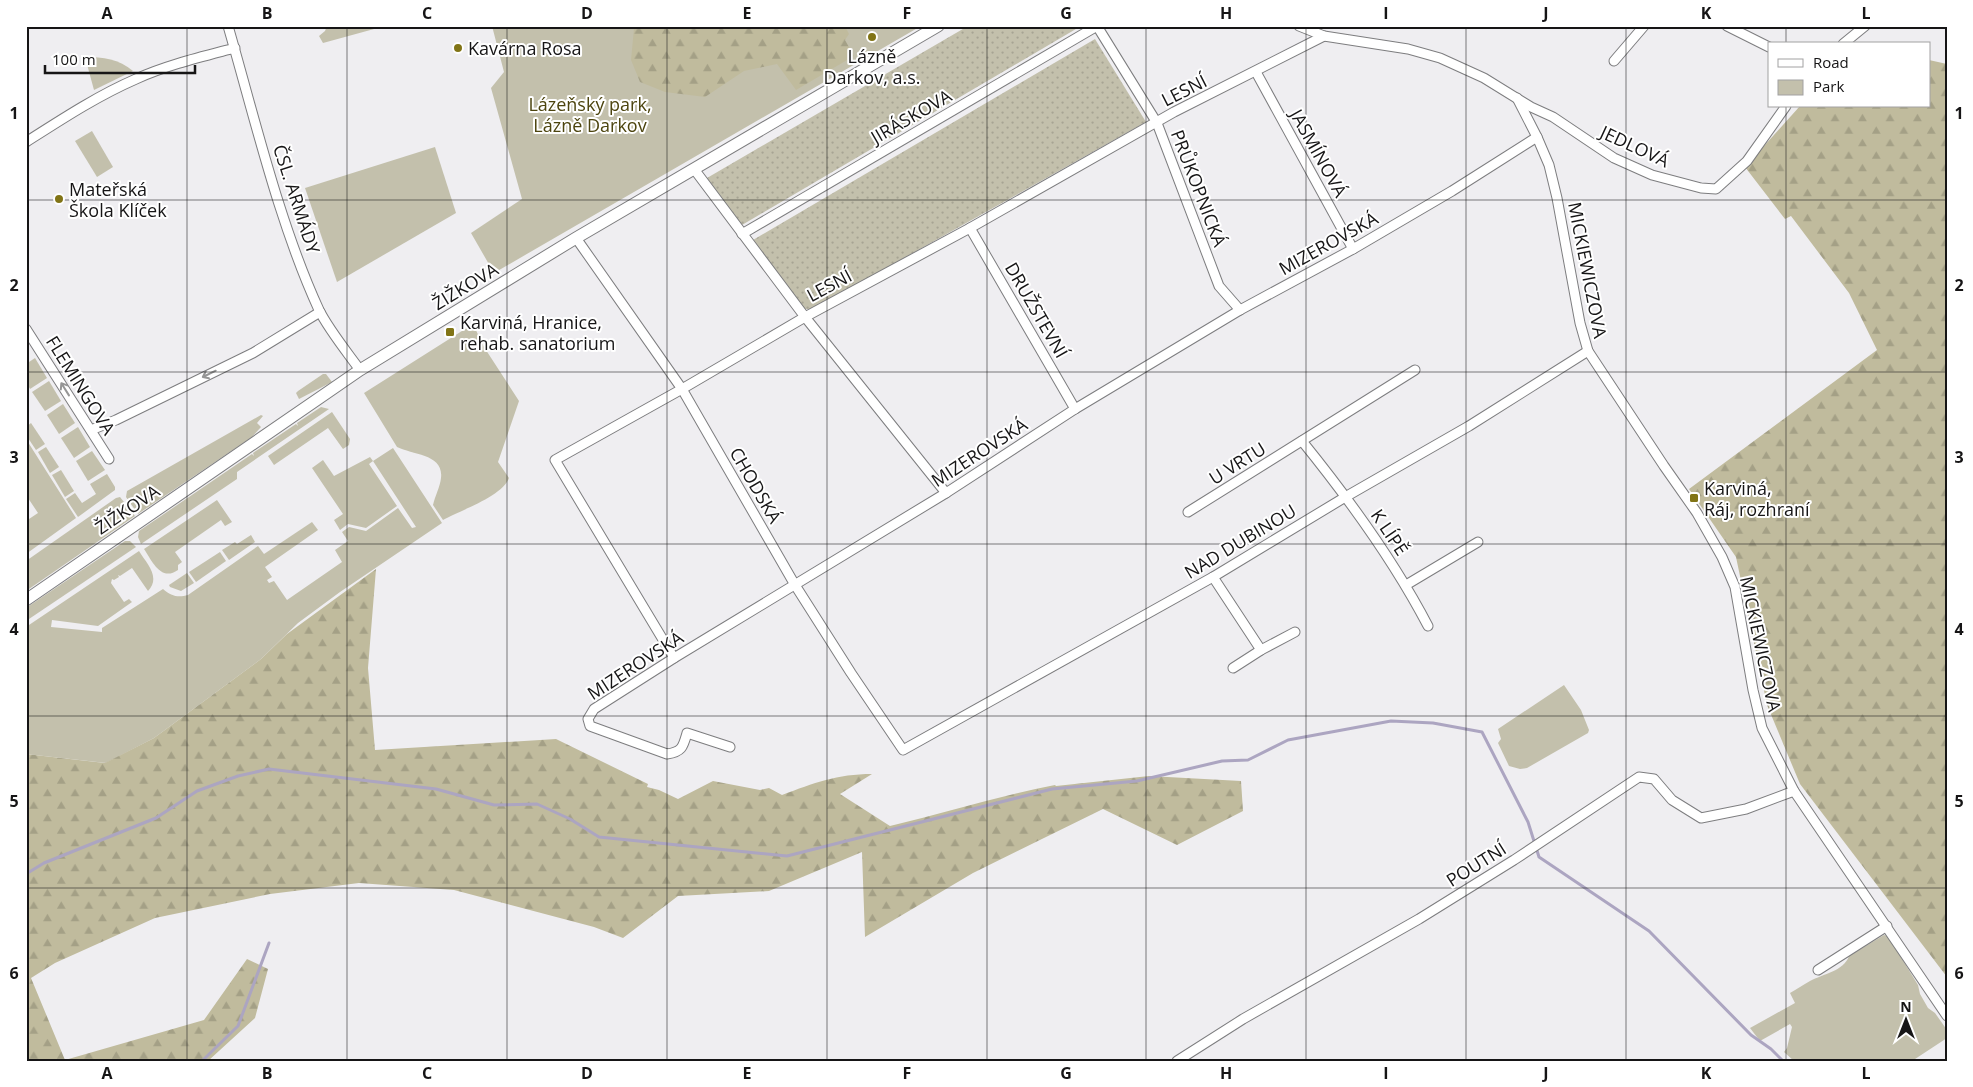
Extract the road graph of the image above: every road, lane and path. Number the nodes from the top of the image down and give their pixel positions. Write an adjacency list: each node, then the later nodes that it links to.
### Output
1 (228, 26): 11 (street, ČSL. ARMÁDY)
2 (938, 26): 19 (street, ŽIŽKOVA)
3 (1097, 26): 16 (street, PRŮKOPNICKÁ); 21 (street, JIRÁSKOVA)
4 (1299, 26): 8 (street)
5 (1644, 26): 12 (street)
6 (1727, 26): 10 (street)
7 (1865, 26): 9 (street)
8 (1324, 36): 13 (street, LESNÍ); 14 (street)
9 (1845, 42)
10 (1768, 46)
11 (234, 48): 18 (street); 25 (street, ČSL. ARMÁDY)
12 (1614, 62)
13 (1256, 72): 16 (street, LESNÍ); 23 (street, JASMÍNOVÁ)
14 (1517, 98): 15 (street, JEDLOVÁ); 17 (street, MICKIEWICZOVA)
15 (1785, 108)
16 (1157, 123): 20 (street, LESNÍ); 24 (street, PRŮKOPNICKÁ)
17 (1537, 137): 23 (street, MIZEROVSKÁ); 28 (street, MICKIEWICZOVA)
18 (26, 142)
19 (694, 169): 21 (street); 22 (street, ŽIŽKOVA)
20 (970, 228): 26 (street, LESNÍ); 32 (street, DRUŽSTEVNÍ)
21 (742, 234): 26 (street)
22 (576, 238): 29 (street, ŽIŽKOVA); 31 (street, CHODSKÁ)
23 (1354, 249): 24 (street, MIZEROVSKÁ)
24 (1240, 310): 32 (street, MIZEROVSKÁ)
25 (320, 312): 29 (street, ČSL. ARMÁDY); 33 (street, one-way to 33)
26 (805, 317): 31 (street, LESNÍ); 36 (street)
27 (26, 329): 33 (street, FLEMINGOVA, one-way to 27)
28 (1588, 351): 37 (street, NAD DUBINOU); 51 (street, MICKIEWICZOVA)
29 (360, 370): 43 (street, ŽIŽKOVA)
30 (1415, 370): 34 (street, U VRTU)
31 (682, 389): 41 (street, CHODSKÁ); 47 (street, LESNÍ)
32 (1076, 409): 36 (street, MIZEROVSKÁ)
33 (91, 430): 35 (street, FLEMINGOVA)
34 (1302, 441): 37 (street); 38 (street, U VRTU)
35 (109, 459)
36 (946, 493): 41 (street, MIZEROVSKÁ)
37 (1347, 496): 40 (street, NAD DUBINOU); 42 (street, K LÍPĚ)
38 (1188, 512)
39 (1478, 542): 42 (street)
40 (1213, 577): 46 (street); 50 (street, NAD DUBINOU)
41 (795, 585): 47 (street, MIZEROVSKÁ); 50 (street, CHODSKÁ)
42 (1406, 585): 44 (street, K LÍPĚ)
43 (26, 600)
44 (1428, 626)
45 (1295, 632): 46 (street)
46 (1261, 650): 48 (street)
47 (674, 658): 49 (street, MIZEROVSKÁ)
48 (1233, 668)
49 (730, 747)
50 (903, 750)
51 (1794, 791): 52 (street, MICKIEWICZOVA); 55 (street, POUTNÍ)
52 (1887, 926): 53 (street); 54 (street, MICKIEWICZOVA)
53 (1818, 970)
54 (1947, 1016)
55 (1177, 1061)

